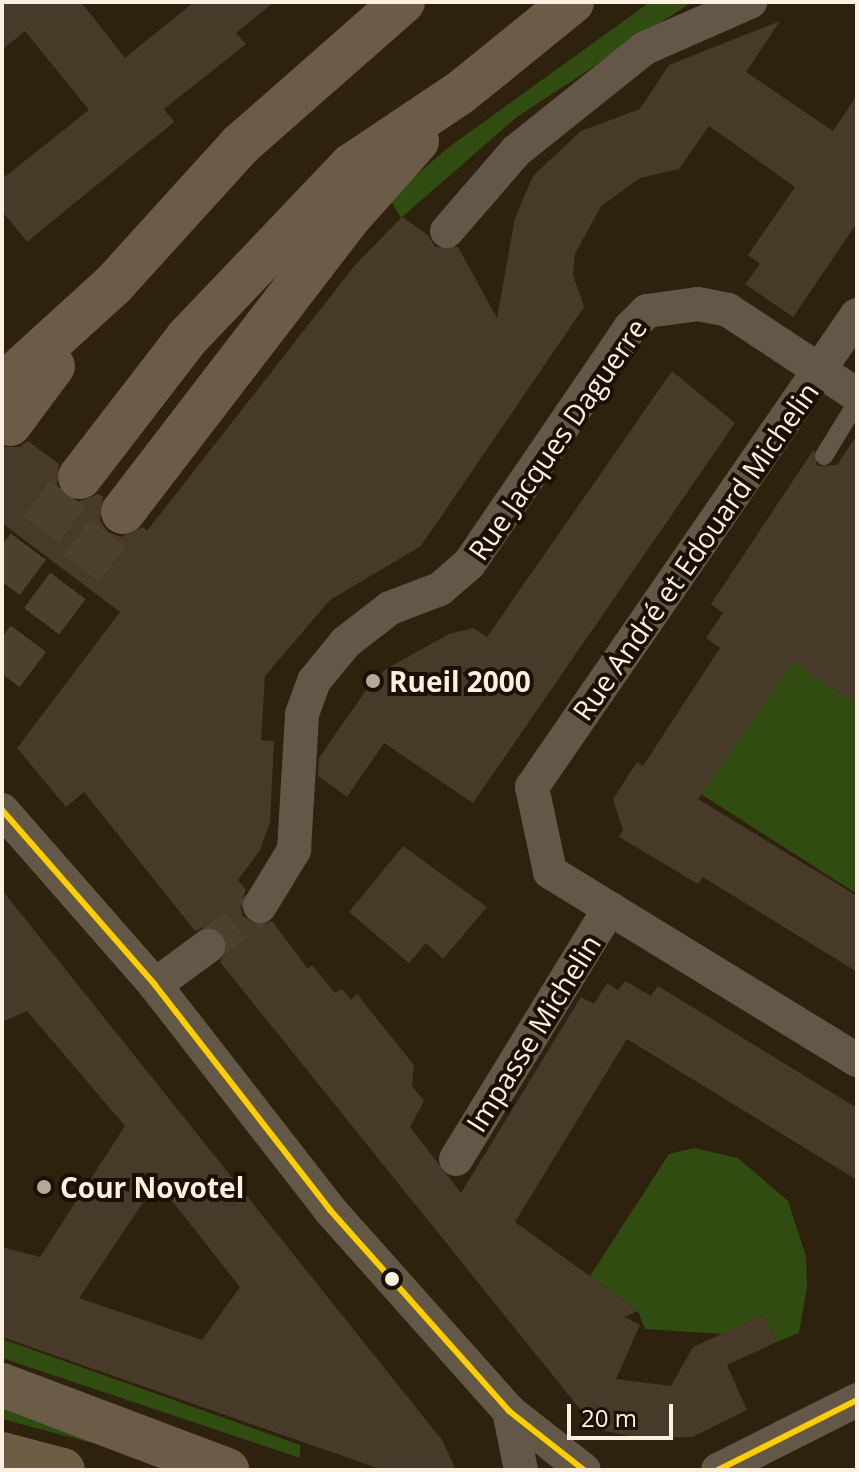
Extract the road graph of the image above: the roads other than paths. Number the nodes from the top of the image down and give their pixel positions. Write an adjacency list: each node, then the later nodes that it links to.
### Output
1 (403, 2): 10 (highway)
2 (572, 2): 4 (highway)
3 (750, 2): 5 (street)
4 (461, 92): 12 (highway); 13 (highway)
5 (447, 231)
6 (857, 315): 7 (street, Rue André et Edouard Michelin)
7 (820, 370): 8 (street, Rue Jacques Daguerre); 15 (street, Rue Jacques Daguerre); 16 (street, Rue André et Edouard Michelin)
8 (857, 395)
9 (857, 402): 11 (lane)
10 (6, 405)
11 (824, 456)
12 (80, 477)
13 (123, 512)
14 (2, 810): 18 (street)
15 (260, 906)
16 (610, 908): 19 (street); 20 (street, Impasse Michelin)
17 (208, 946): 18 (street)
18 (155, 985): 23 (street)
19 (857, 1060)
20 (456, 1159)
21 (2, 1385): 26 (highway)
22 (857, 1400): 29 (street)
23 (509, 1411): 27 (street); 28 (street)
24 (2, 1454): 25 (main road)
25 (63, 1470)
26 (227, 1470)
27 (521, 1470)
28 (584, 1470)
29 (718, 1470)

